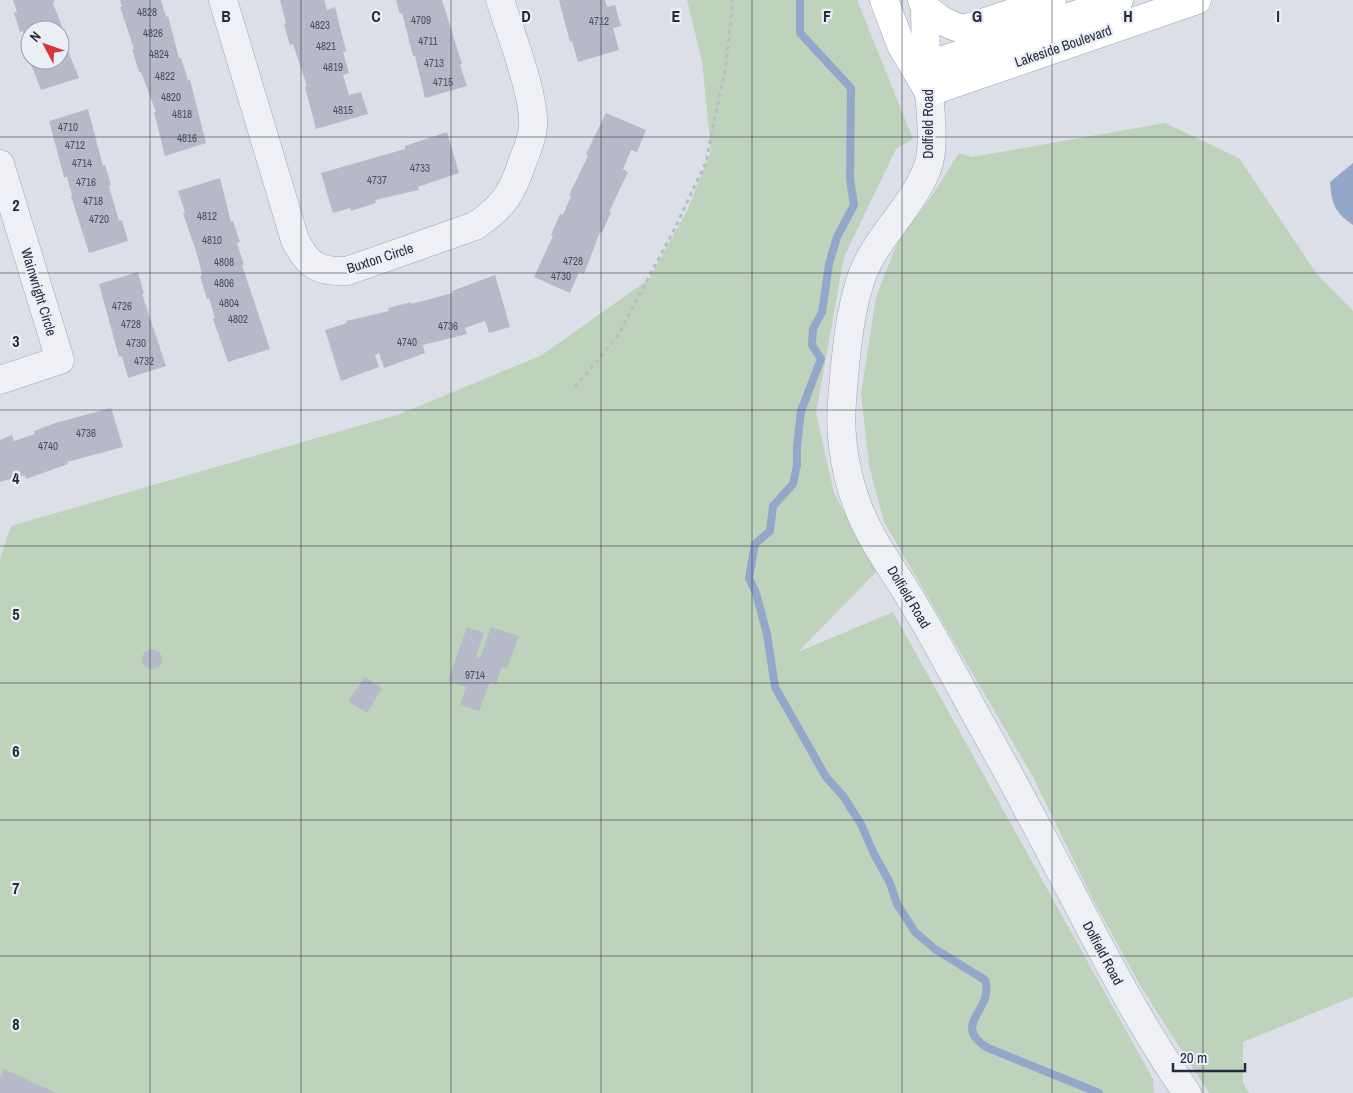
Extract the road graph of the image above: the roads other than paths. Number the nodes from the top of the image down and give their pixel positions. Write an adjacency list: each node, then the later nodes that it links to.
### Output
1 (223, 0): 2 (street, Buxton Circle)
2 (500, 0)
3 (884, 0): 9 (main road)
4 (1052, 0): 7 (main road)
5 (1119, 0): 8 (main road)
6 (1197, 0): 9 (main road, Lakeside Boulevard)
7 (924, 3): 8 (main road)
8 (926, 66): 9 (street, Dolfield Road)
9 (929, 92): 12 (street, Dolfield Road)
10 (0, 164): 11 (street, Wainwright Circle)
11 (0, 380)
12 (1187, 1093)

